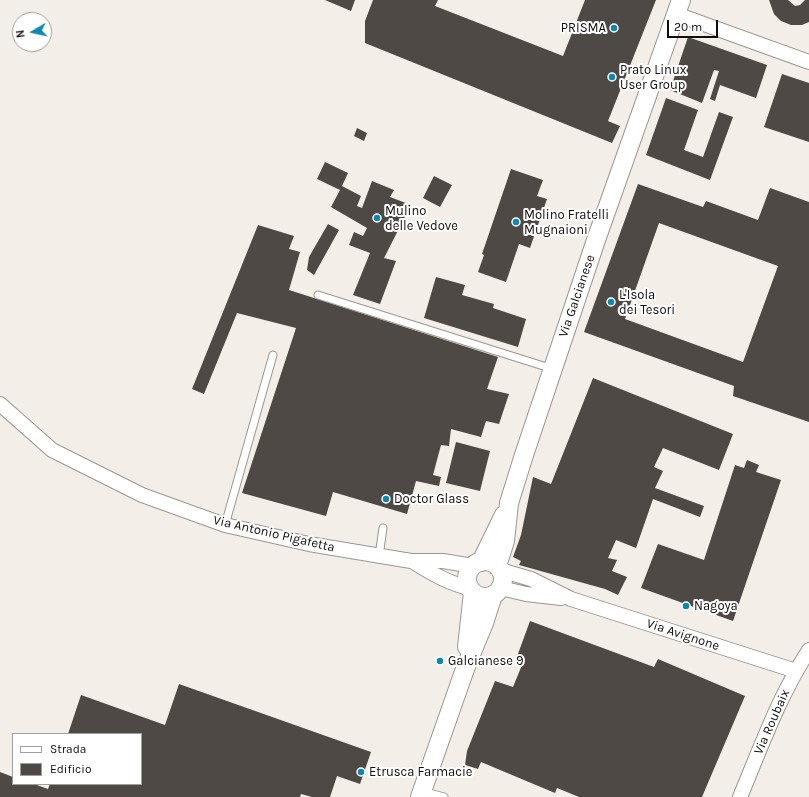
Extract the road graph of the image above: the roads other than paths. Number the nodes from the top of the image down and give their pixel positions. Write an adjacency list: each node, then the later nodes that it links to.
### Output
1 (678, 7): 2 (street); 5 (street, Via Galcianese)
2 (809, 62)
3 (318, 295): 5 (lane)
4 (273, 356): 7 (lane)
5 (553, 369): 11 (street, Via Galcianese)
6 (0, 404): 7 (street, Via Antonio Pigafetta)
7 (225, 525): 9 (street, Via Antonio Pigafetta)
8 (383, 528): 9 (lane)
9 (379, 556): 10 (street, Via Antonio Pigafetta)
10 (411, 561): 11 (street, Via Antonio Pigafetta); 12 (street, Via Antonio Pigafetta)
11 (488, 566): 12 (street, Via Galcianese); 13 (street, Via Galcianese); 14 (street, Via Avignone)
12 (471, 590): 13 (street); 16 (street, Via Galcianese)
13 (497, 592): 14 (street, Via Avignone); 16 (street, Via Galcianese)
14 (571, 599): 17 (street, Via Avignone)
15 (809, 650): 17 (street, Via Roubaix)
16 (465, 669): 18 (street, Via Galcianese)
17 (796, 671): 20 (street, Via Roubaix)
18 (421, 794): 19 (lane)
19 (444, 797)
20 (740, 797)

